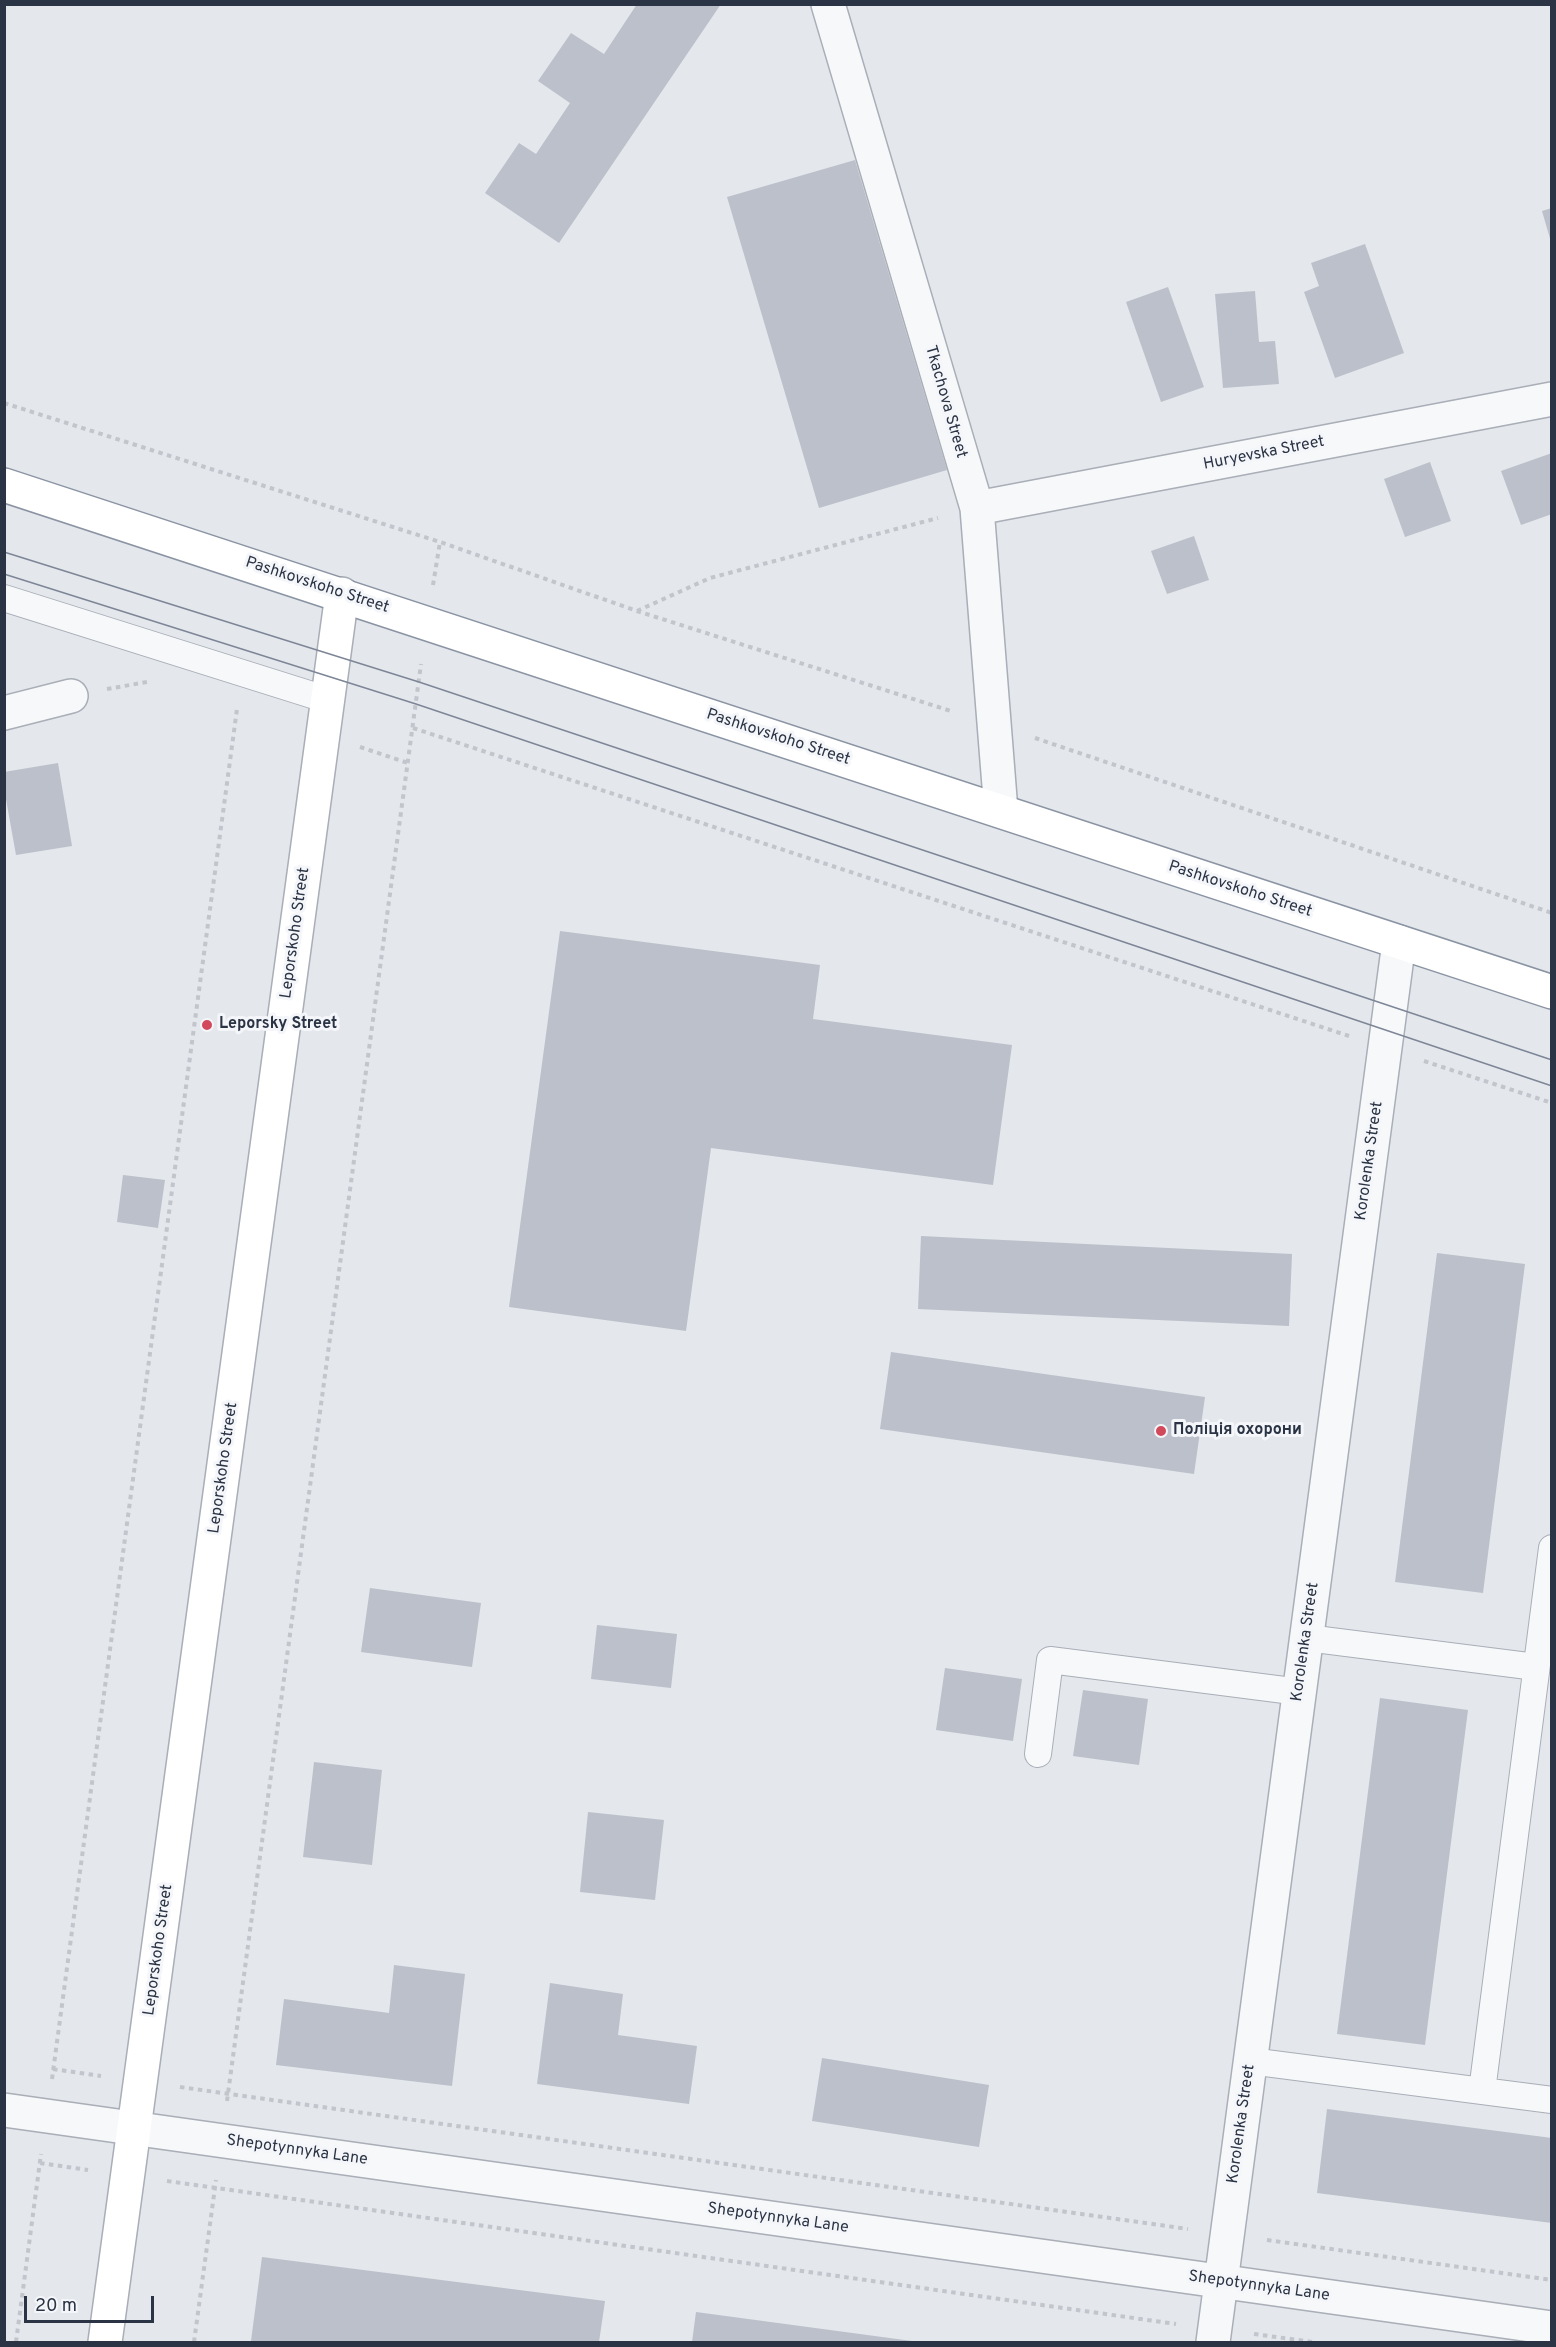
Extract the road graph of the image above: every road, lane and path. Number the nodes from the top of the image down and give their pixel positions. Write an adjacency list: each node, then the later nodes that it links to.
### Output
1 (828, 4): 5 (street, Tkachova Street)
2 (1551, 399): 5 (street, Huryevska Street)
3 (4, 403): 8 (path)
4 (4, 486): 6 (main road, Pashkovskoho Street)
5 (977, 508): 8 (path); 14 (street, Tkachova Street)
6 (342, 594): 9 (main road, Pashkovskoho Street); 11 (main road, Leporskoho Street)
7 (4, 598): 11 (lane)
8 (637, 611): 14 (path)
9 (427, 623): 15 (path); 18 (main road, Pashkovskoho Street)
10 (71, 696): 13 (street)
11 (327, 700): 16 (main road, Leporskoho Street)
12 (237, 708): 30 (path)
13 (4, 713)
14 (994, 725): 18 (street, Tkachova Street); 19 (path)
15 (413, 728): 17 (path); 22 (path)
16 (323, 736): 17 (path); 34 (main road, Leporskoho Street)
17 (408, 763): 36 (path)
18 (1001, 812): 20 (main road, Pashkovskoho Street)
19 (1551, 913)
20 (1399, 942): 21 (main road, Pashkovskoho Street); 22 (street, Korolenka Street)
21 (1551, 992)
22 (1385, 1048): 23 (path); 25 (street, Korolenka Street)
23 (1551, 1103)
24 (1551, 1548): 26 (lane)
25 (1307, 1638): 26 (lane); 27 (street, Korolenka Street)
26 (1536, 1667): 31 (lane)
27 (1300, 1692): 28 (lane); 29 (street, Korolenka Street)
28 (1038, 1754)
29 (1250, 2061): 31 (lane); 36 (street, Korolenka Street)
30 (53, 2069)
31 (1482, 2091): 32 (lane)
32 (1551, 2100)
33 (4, 2110): 34 (street, Shepotynnyka Lane)
34 (134, 2128): 38 (street, Shepotynnyka Lane); 42 (main road, Leporskoho Street)
35 (40, 2163): 41 (path)
36 (1227, 2234): 37 (path); 38 (street, Korolenka Street)
37 (1551, 2280)
38 (1221, 2282): 39 (street, Shepotynnyka Lane); 40 (street, Korolenka Street)
39 (1551, 2328)
40 (1214, 2336): 43 (path); 44 (path)
41 (16, 2343)
42 (105, 2343)
43 (194, 2343)
44 (1313, 2343)

